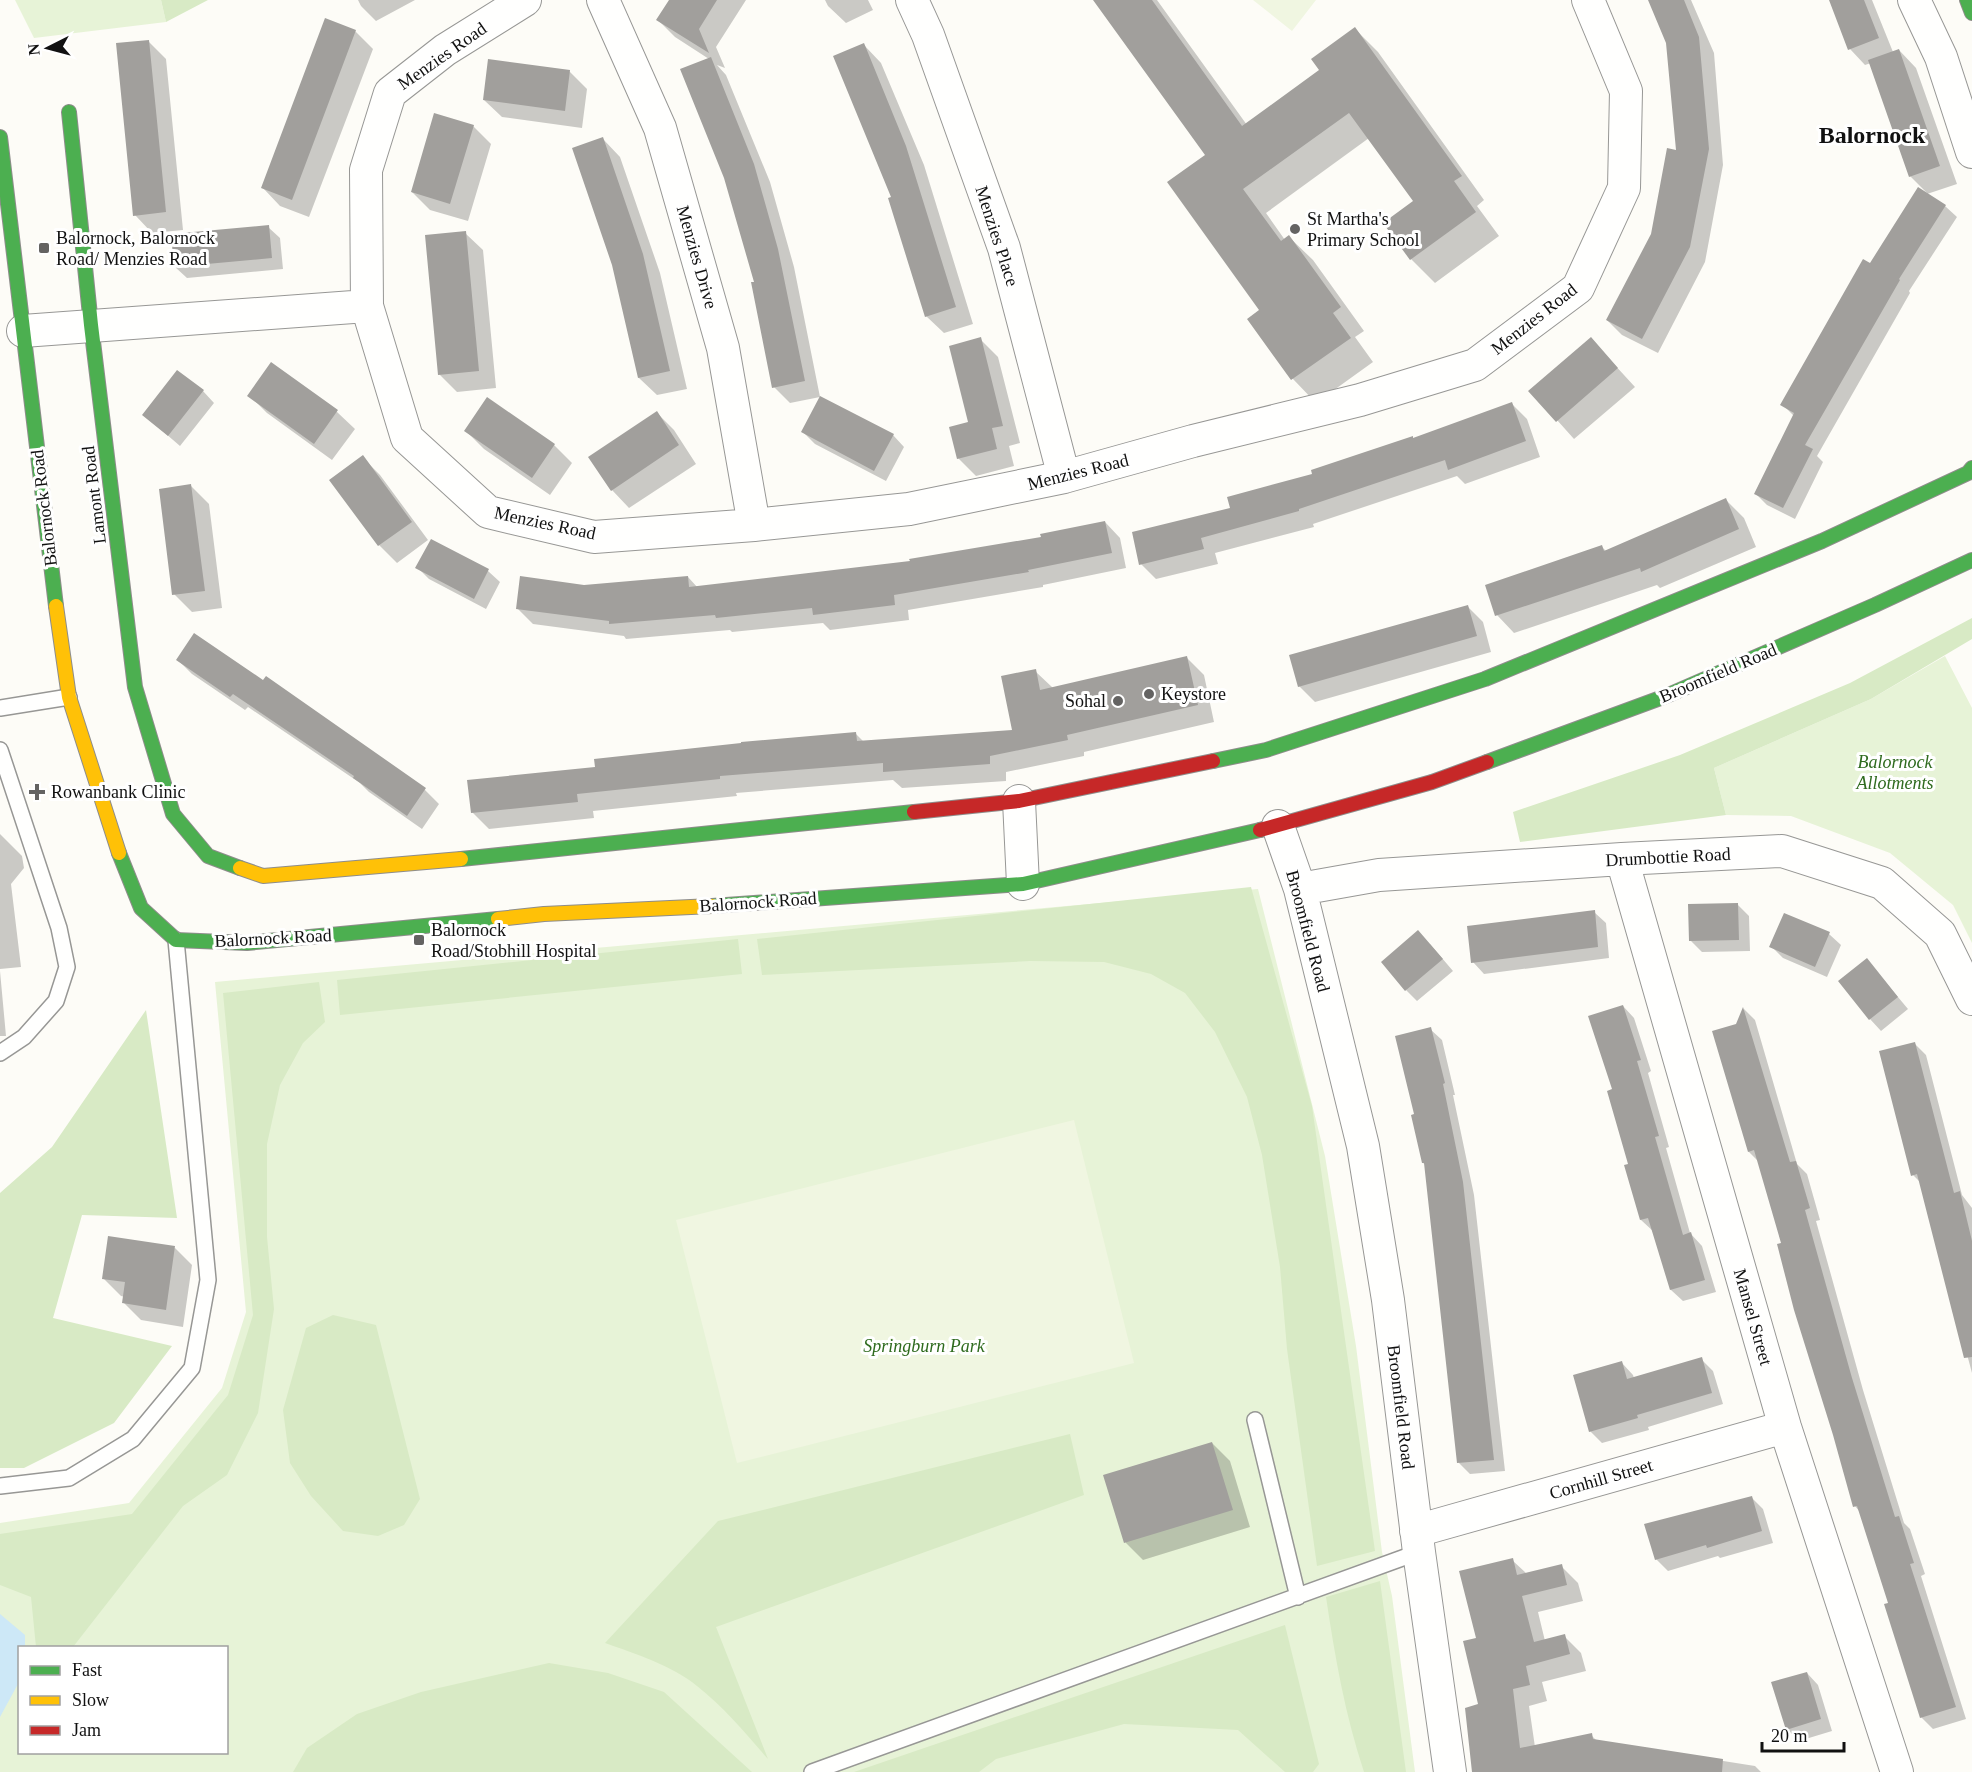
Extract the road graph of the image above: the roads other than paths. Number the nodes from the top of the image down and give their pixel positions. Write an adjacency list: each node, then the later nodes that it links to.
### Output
1 (525, 0): 11 (street, Menzies Road)
2 (603, 0): 16 (street, Menzies Drive)
3 (912, 0): 15 (street, Menzies Place)
4 (1588, 0): 15 (street, Menzies Road)
5 (1914, 0): 10 (street)
6 (1967, 0): 7 (street)
7 (1972, 13)
8 (69, 112): 12 (street, Lamont Road)
9 (0, 137): 13 (street, Balornock Road)
10 (1972, 152)
11 (367, 306): 12 (street); 16 (street, Menzies Road)
12 (92, 326): 13 (street); 21 (street, Lamont Road)
13 (23, 331): 18 (street, Balornock Road)
14 (1972, 468): 21 (street)
15 (1064, 477): 16 (street, Menzies Road)
16 (754, 525)
17 (1972, 560): 22 (street, Broomfield Road)
18 (69, 696): 19 (lane); 26 (street, Balornock Road)
19 (0, 708)
20 (0, 750): 28 (lane)
21 (1019, 801): 24 (street)
22 (1278, 826): 24 (street, Balornock Road); 25 (street, Broomfield Road)
23 (1622, 859): 25 (street, Drumbottie Road); 27 (street, Drumbottie Road); 30 (street, Mansel Street)
24 (1023, 884): 26 (street, Balornock Road)
25 (1300, 890): 32 (street, Broomfield Road)
26 (176, 940): 31 (lane)
27 (1972, 999)
28 (0, 1053)
29 (1256, 1420): 33 (lane)
30 (1785, 1427): 32 (street, Cornhill Street); 36 (street, Mansel Street)
31 (0, 1486)
32 (1417, 1541): 33 (lane); 35 (street, Broomfield Road)
33 (1298, 1597): 34 (lane)
34 (812, 1772)
35 (1450, 1772)
36 (1897, 1772)

